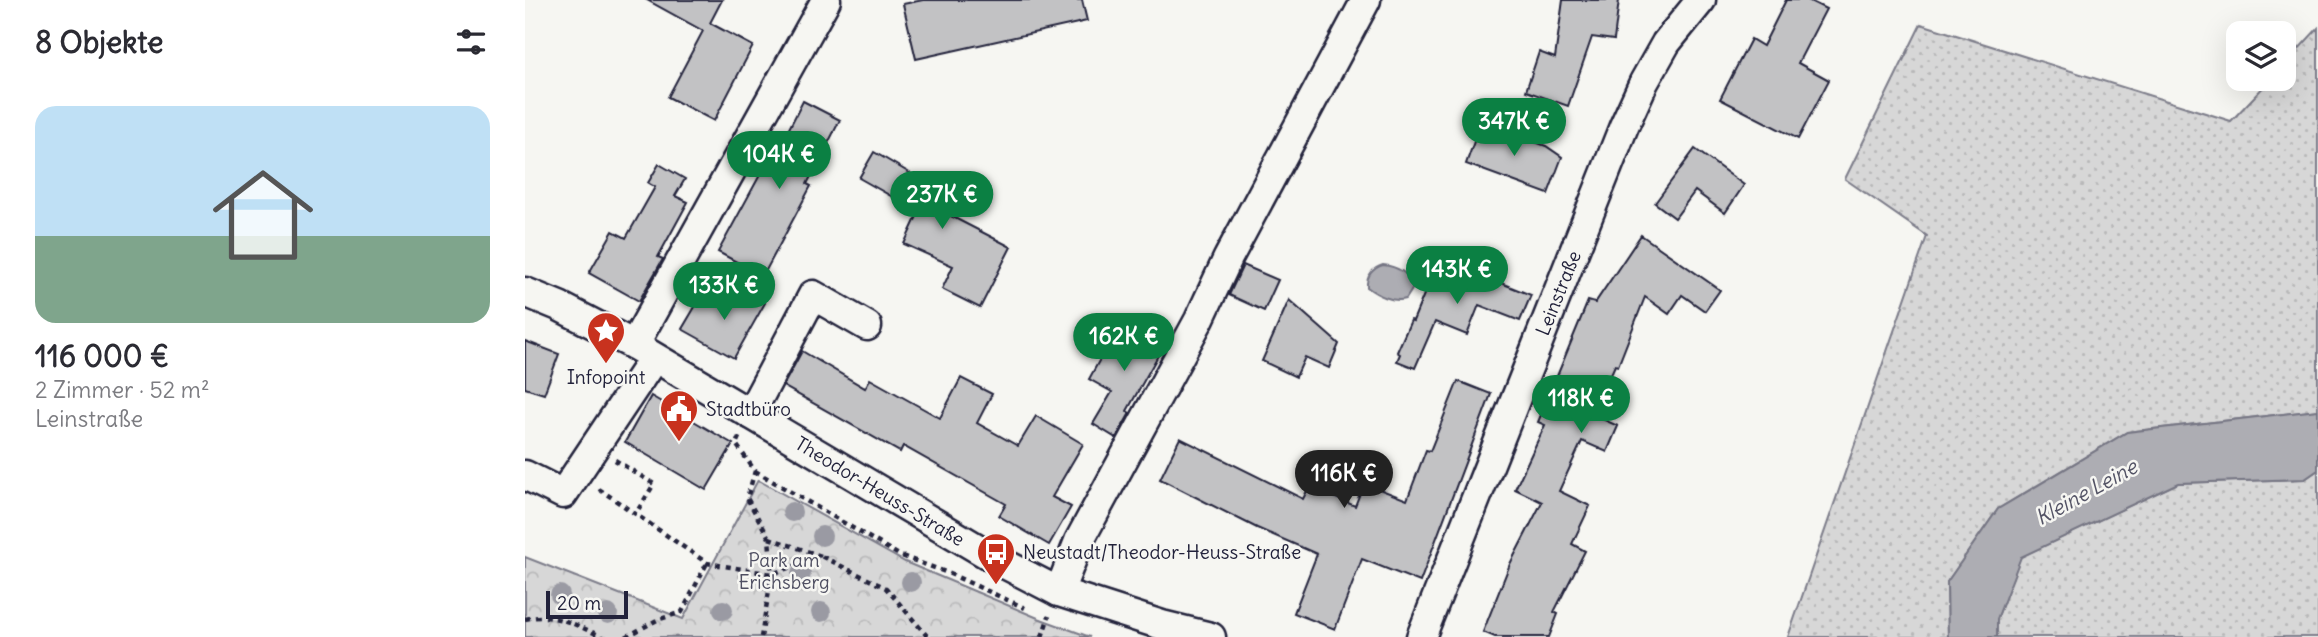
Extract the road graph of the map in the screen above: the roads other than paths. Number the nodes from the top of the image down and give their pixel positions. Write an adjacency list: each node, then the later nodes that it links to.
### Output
1 (826, 0): 6 (street)
2 (1366, 0): 9 (street)
3 (1701, 0): 11 (street, Leinstraße)
4 (525, 292): 6 (street, Theodor-Heuss-Straße)
5 (867, 326): 7 (street)
6 (644, 351): 7 (street, Theodor-Heuss-Straße); 8 (street)
7 (750, 414): 9 (street, Theodor-Heuss-Straße)
8 (525, 475)
9 (1059, 592): 10 (street, Theodor-Heuss-Straße)
10 (1211, 637)
11 (1421, 637)

